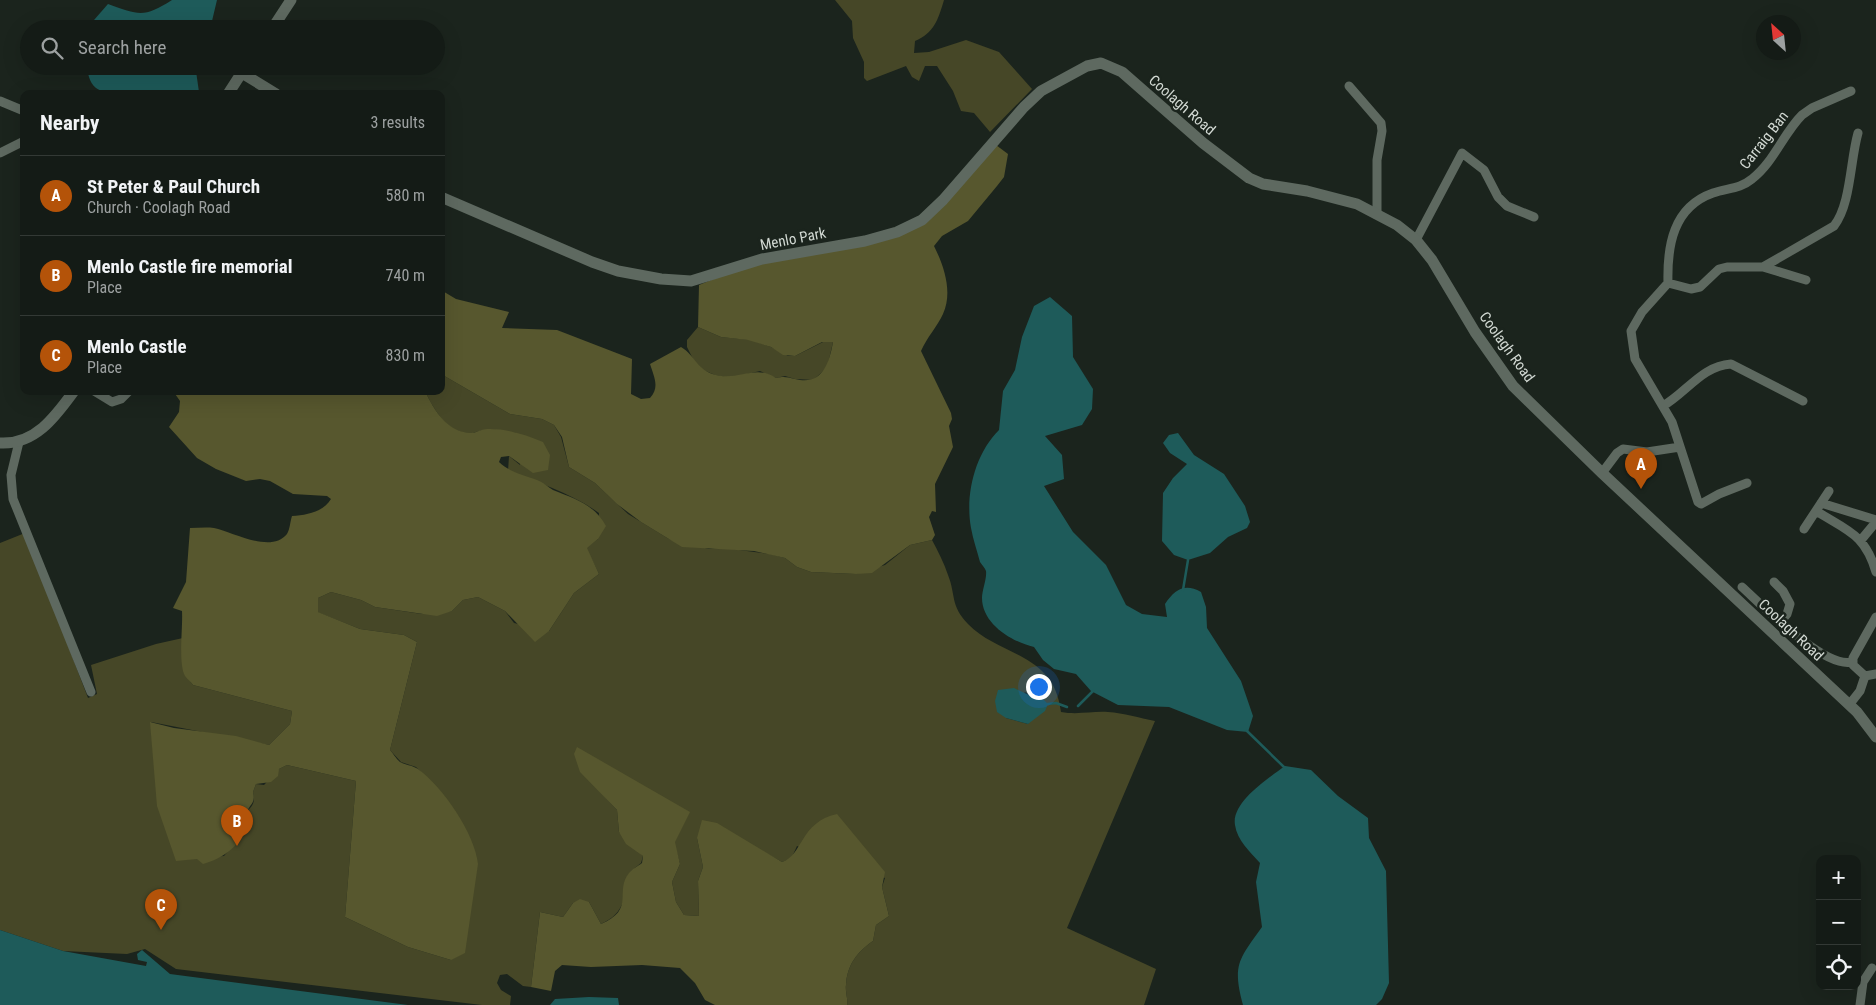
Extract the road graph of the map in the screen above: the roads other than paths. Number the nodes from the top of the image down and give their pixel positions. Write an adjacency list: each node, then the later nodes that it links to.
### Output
1 (291, 0): 2 (street)
2 (278, 20)
3 (1101, 63): 15 (street, Menlo Park); 16 (street, Coolagh Road)
4 (241, 75): 7 (street)
5 (251, 75): 8 (street)
6 (1349, 86): 16 (street)
7 (231, 90)
8 (271, 90)
9 (1851, 91): 21 (street, Carraig Ban)
10 (0, 101): 11 (street)
11 (20, 109)
12 (1858, 133): 19 (street)
13 (20, 143): 14 (street)
14 (0, 153)
15 (445, 199)
16 (1377, 213): 18 (street, Coolagh Road)
17 (1534, 217): 18 (street)
18 (1416, 240): 30 (street, Coolagh Road)
19 (1762, 267): 20 (street); 21 (street)
20 (1806, 280)
21 (1668, 283): 26 (street)
22 (71, 395): 27 (street)
23 (101, 395): 24 (street)
24 (125, 395)
25 (1804, 402): 26 (street)
26 (1663, 406): 29 (street)
27 (19, 442): 28 (street); 45 (street)
28 (0, 443)
29 (1680, 447): 30 (street); 31 (street)
30 (1602, 473): 46 (street, Coolagh Road)
31 (1747, 483)
32 (1828, 491): 33 (street)
33 (1819, 507): 34 (street); 35 (street); 36 (street)
34 (1876, 521): 36 (street)
35 (1804, 530)
36 (1861, 540): 37 (street)
37 (1876, 572)
38 (1774, 582): 41 (street)
39 (1742, 587): 41 (street)
40 (1876, 617): 42 (street)
41 (1780, 622): 42 (street)
42 (1852, 662): 44 (street)
43 (1876, 674): 44 (street)
44 (1865, 676): 46 (street)
45 (92, 692)
46 (1849, 706): 47 (street, Coolagh Road)
47 (1876, 737)
48 (1872, 968): 49 (street)
49 (1860, 1005)

